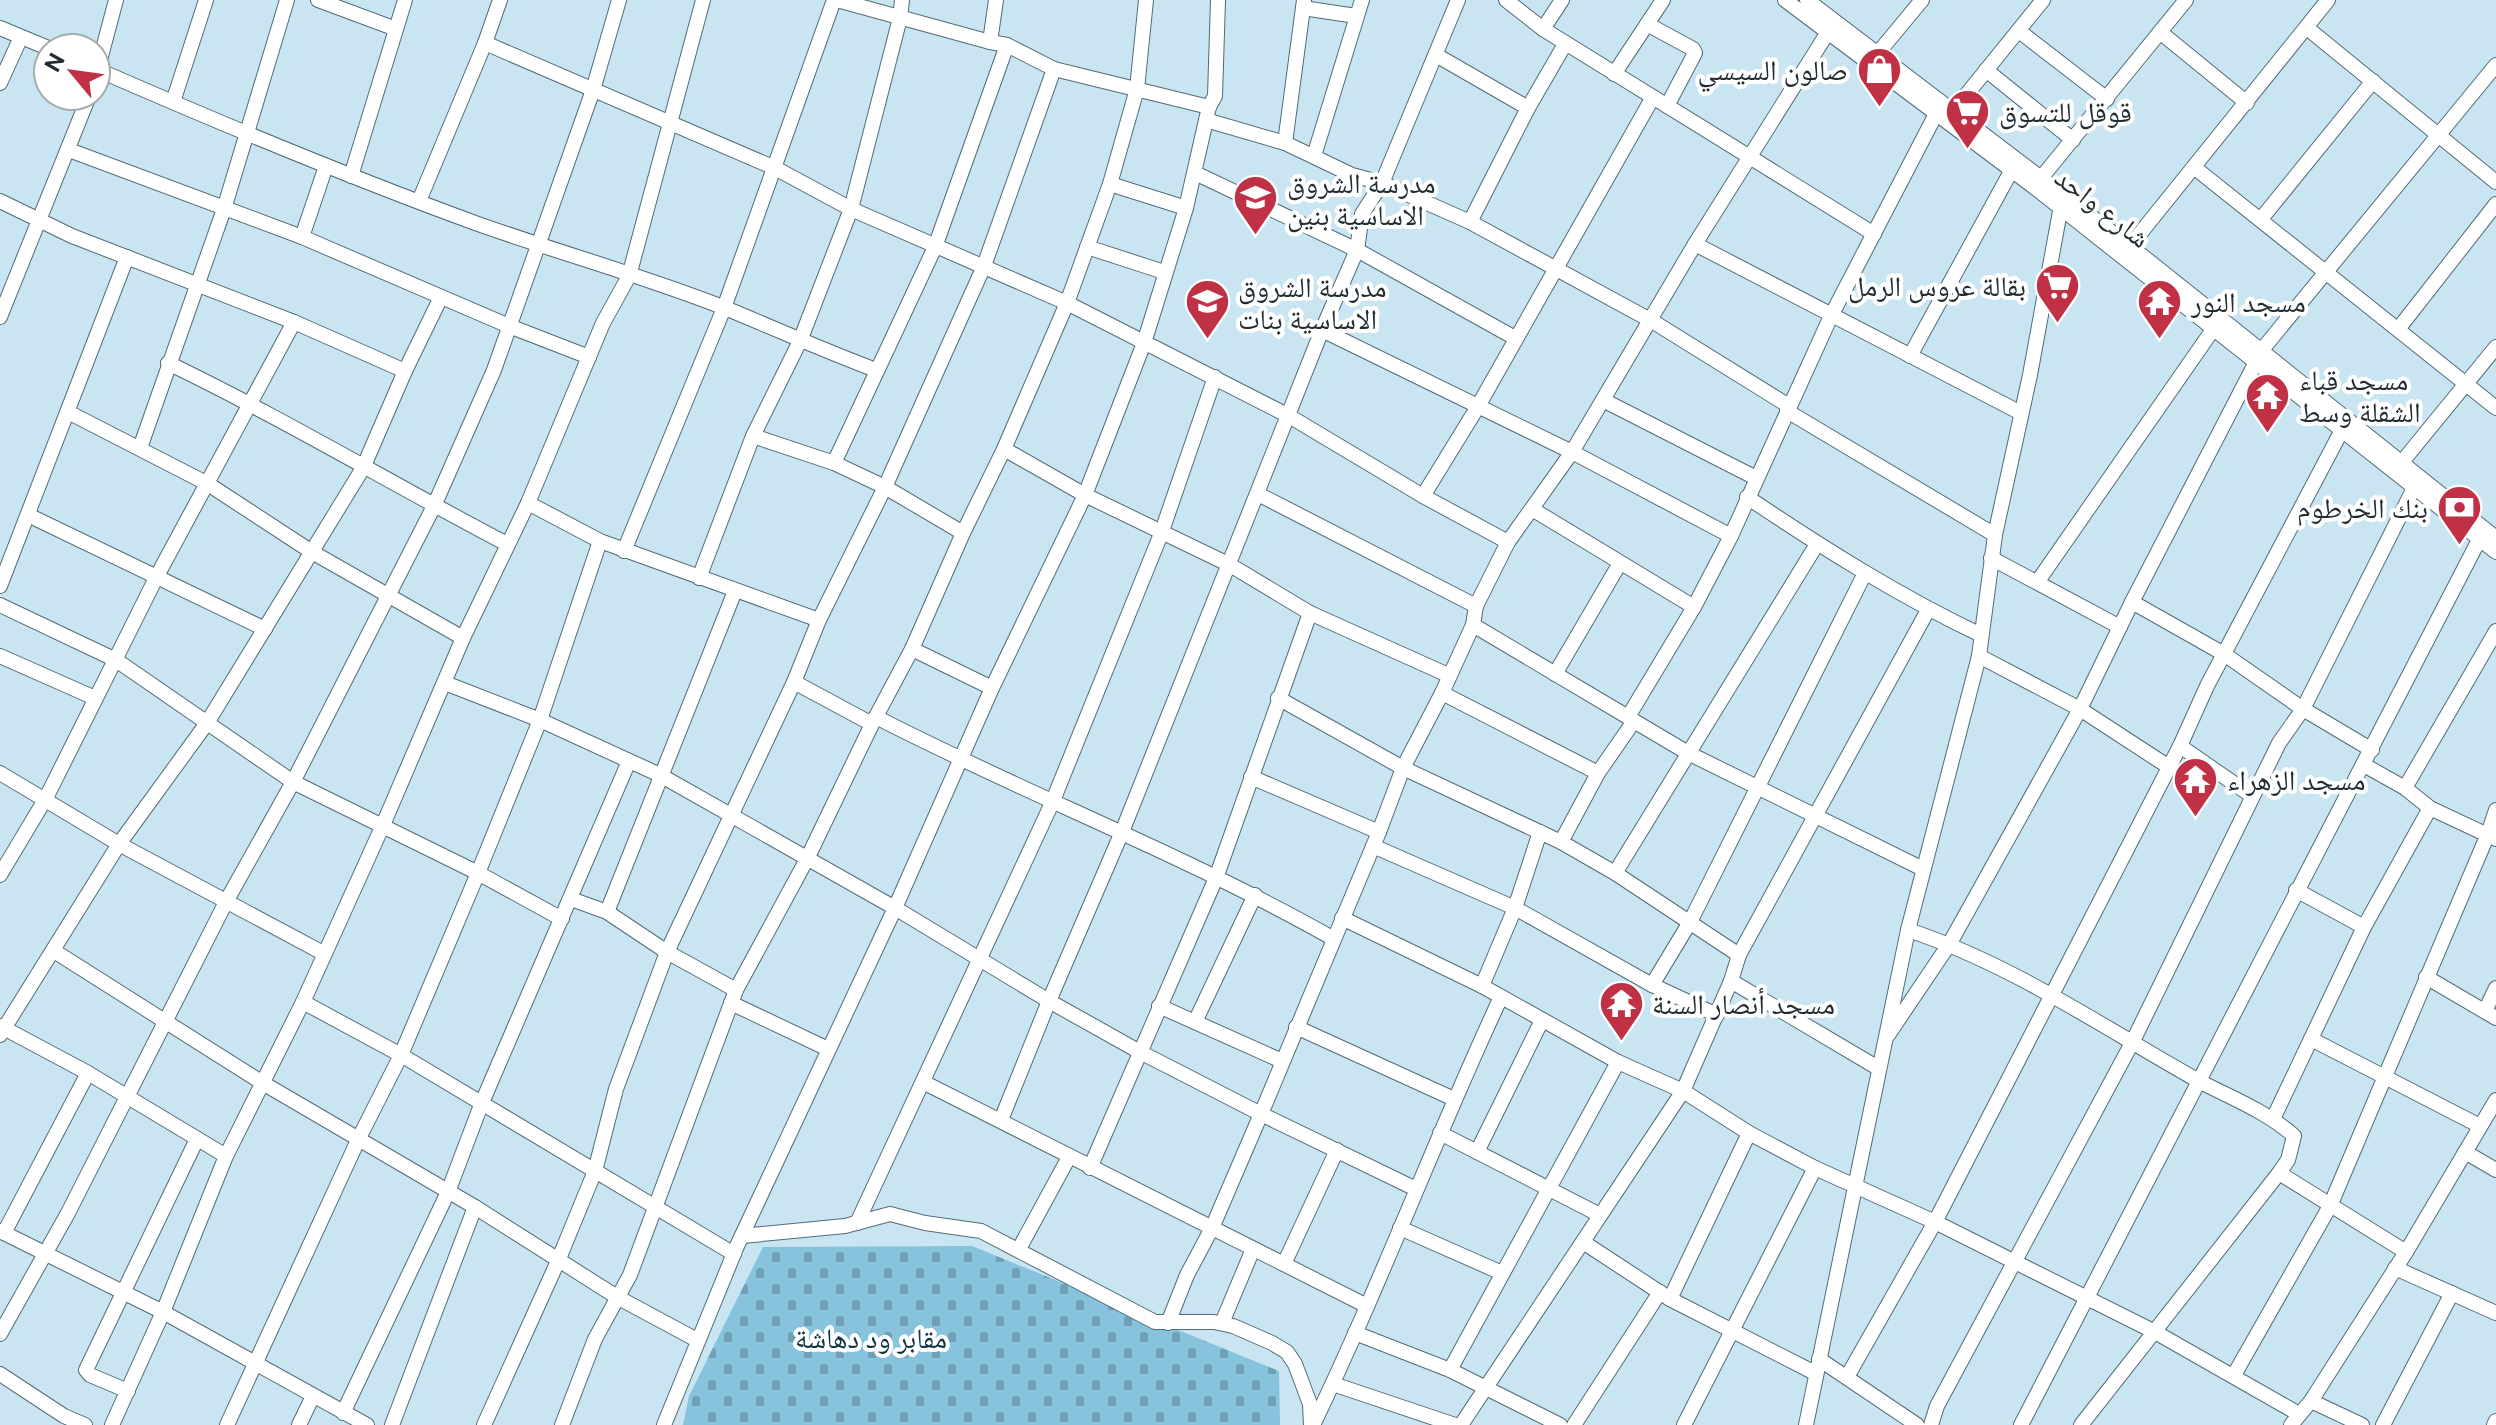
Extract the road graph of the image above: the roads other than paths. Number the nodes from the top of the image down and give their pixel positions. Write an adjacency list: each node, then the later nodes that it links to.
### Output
1 (116, 0): 35 (street)
2 (206, 0): 57 (street)
3 (287, 0): 67 (street)
4 (318, 0): 32 (street)
5 (405, 0): 32 (street)
6 (500, 0): 41 (street)
7 (619, 0): 54 (street)
8 (703, 0): 65 (street)
9 (836, 0): 28 (street); 75 (street)
10 (902, 0): 28 (street)
11 (996, 0): 40 (street)
12 (1146, 0): 53 (street)
13 (1218, 0): 64 (street)
14 (1362, 0): 27 (street)
15 (1458, 0): 45 (street)
16 (1506, 0): 33 (street)
17 (1562, 0): 33 (street)
18 (1663, 0): 29 (street)
19 (1785, 0): 26 (street, شارع واحد)
20 (1807, 0): 26 (street, شارع واحد)
21 (1922, 0): 44 (street)
22 (2043, 0): 34 (street)
23 (2186, 0): 37 (street)
24 (2328, 0): 31 (street)
25 (1304, 4): 27 (street); 69 (street)
26 (1816, 15): 36 (street, شارع واحد); 44 (street, شارع واحد)
27 (1356, 16): 71 (street)
28 (900, 18): 40 (street); 89 (street)
29 (1647, 24): 49 (street); 59 (street)
30 (0, 28): 38 (street)
31 (2307, 28): 51 (street); 58 (street)
32 (396, 29): 78 (street)
33 (1543, 29): 42 (street)
34 (2019, 31): 48 (street); 56 (street)
35 (108, 32)
36 (1828, 32): 63 (street, شارع واحد); 72 (street)
37 (2160, 32): 56 (street); 58 (street)
38 (21, 37): 39 (street); 52 (street)
39 (32, 41)
40 (990, 42): 43 (street)
41 (485, 43): 54 (street); 84 (street)
42 (1565, 44): 49 (street); 60 (street)
43 (1007, 45): 47 (street); 98 (street)
44 (1878, 53): 61 (street, شارع واحد)
45 (1436, 55): 60 (street); 80 (street)
46 (2496, 65): 66 (street)
47 (1054, 69): 53 (street); 102 (street)
48 (1986, 70): 61 (street); 68 (street)
49 (1614, 74): 55 (street)
50 (112, 78): 57 (street)
51 (2373, 81): 66 (street); 90 (street)
52 (0, 83)
53 (1137, 89): 64 (street); 82 (street)
54 (593, 90): 65 (street); 95 (street)
55 (1653, 97): 59 (street); 103 (street)
56 (2107, 99): 68 (street)
57 (173, 102): 67 (street)
58 (2247, 103): 76 (street)
59 (1667, 106): 72 (street)
60 (1528, 108): 92 (street)
61 (1954, 110): 73 (street, شارع واحد)
62 (83, 112): 70 (street)
63 (1937, 112): 73 (street, شارع واحد); 93 (street)
64 (1208, 114): 69 (street); 77 (street)
65 (671, 122): 75 (street); 106 (street)
66 (2439, 134): 79 (street); 105 (street)
67 (245, 135): 74 (street); 88 (street)
68 (2073, 140): 81 (street)
69 (1285, 143): 71 (street)
70 (69, 150): 88 (street); 91 (street)
71 (1314, 156): 80 (street)
72 (1750, 159): 93 (street); 96 (street)
73 (2014, 165): 81 (street, شارع واحد); 123 (street)
74 (326, 166): 78 (street); 94 (street)
75 (775, 168): 89 (street); 110 (street)
76 (2195, 168): 90 (street); 97 (street)
77 (1195, 173): 87 (street); 100 (street)
78 (351, 176): 84 (street)
79 (2496, 182)
80 (1382, 183): 92 (street); 100 (street)
81 (2038, 183): 85 (street, شارع واحد)
82 (1110, 184): 87 (street); 99 (street)
83 (0, 201): 91 (street)
84 (419, 201): 95 (street)
85 (2062, 202): 97 (street, شارع واحد); 116 (street, شارع واحد); 138 (street)
86 (2496, 204): 117 (street)
87 (1186, 208): 104 (street)
88 (224, 209): 94 (street); 107 (street)
89 (851, 209): 98 (street); 120 (street)
90 (2261, 219): 105 (street)
91 (38, 221): 101 (street); 112 (street)
92 (1470, 222): 103 (street)
93 (1874, 234): 111 (street)
94 (302, 237): 108 (street)
95 (536, 244): 106 (street); 115 (street)
96 (1695, 244): 111 (street); 113 (street)
97 (2130, 246): 124 (street, شارع واحد)
98 (935, 247): 102 (street); 127 (street)
99 (1087, 247): 104 (street); 109 (street)
100 (1357, 250): 118 (street); 119 (street)
101 (127, 257): 107 (street); 137 (street)
102 (984, 266): 109 (street); 151 (street)
103 (1554, 269): 113 (street); 119 (street)
104 (1164, 272): 121 (street)
105 (2327, 273): 117 (street); 124 (street)
106 (629, 276): 110 (street); 125 (street)
107 (195, 286): 114 (street); 126 (street)
108 (441, 297): 115 (street); 128 (street)
109 (1067, 303): 121 (street); 143 (street)
110 (724, 308): 120 (street); 170 (street)
111 (1831, 316): 123 (street); 135 (street)
112 (0, 317)
113 (1652, 321): 131 (street); 135 (street)
114 (294, 322): 128 (street); 133 (street)
115 (509, 326): 125 (street); 157 (street)
116 (2214, 328): 124 (street, شارع واحد); 179 (street)
117 (2399, 328): 130 (street)
118 (1322, 330): 134 (street); 139 (street)
119 (1515, 338): 134 (street)
120 (800, 341): 127 (street); 141 (street)
121 (1144, 343): 129 (street); 153 (street)
122 (2496, 347): 130 (street)
123 (1910, 356): 138 (street)
124 (2259, 356): 132 (street, شارع واحد); 183 (street)
125 (589, 357): 156 (street)
126 (168, 363): 133 (street); 142 (street)
127 (876, 370): 146 (street)
128 (405, 371): 147 (street)
129 (1215, 377): 139 (street); 161 (street)
130 (2466, 384): 136 (street); 145 (street)
131 (1603, 400): 144 (street); 148 (street)
132 (2319, 402): 140 (street, شارع واحد); 145 (street, شارع واحد)
133 (252, 404): 147 (street); 149 (street)
134 (1477, 408): 144 (street); 154 (street)
135 (1788, 408): 148 (street); 162 (street)
136 (2496, 408)
137 (68, 412): 142 (street); 159 (street)
138 (2021, 413): 162 (street)
139 (1289, 416): 152 (street); 154 (street)
140 (2342, 430): 150 (street, شارع واحد); 197 (street)
141 (753, 436): 146 (street); 178 (street)
142 (140, 448): 149 (street)
143 (1004, 449): 153 (street); 160 (street)
144 (1572, 452): 158 (street); 163 (street)
145 (2402, 462): 165 (street, شارع واحد)
146 (834, 463): 151 (street)
147 (363, 468): 157 (street); 171 (street)
148 (1756, 478): 155 (street)
149 (208, 484): 171 (street); 177 (street)
150 (2415, 486): 164 (street, شارع واحد); 210 (street)
151 (885, 487): 160 (street); 189 (street)
152 (1258, 494): 175 (street); 185 (street)
153 (1085, 495): 161 (street); 205 (street)
154 (1423, 496): 167 (street)
155 (1747, 497): 163 (street); 169 (street)
156 (528, 503): 166 (street); 168 (street)
157 (434, 506): 168 (street); 182 (street)
158 (1532, 509): 167 (street); 174 (street)
159 (28, 515): 177 (street); 180 (street)
160 (963, 533): 196 (street)
161 (1161, 534): 175 (street); 232 (street)
162 (1995, 535): 173 (street)
163 (1731, 536): 186 (street)
164 (2480, 538): 172 (street, شارع واحد); 216 (street)
165 (2496, 538)
166 (600, 541): 170 (street); 212 (street)
167 (1508, 542): 185 (street)
168 (507, 544): 195 (street)
169 (1817, 544): 176 (street); 217 (street)
170 (624, 551): 178 (street)
171 (312, 552): 182 (street); 192 (street)
172 (2496, 552)
173 (1991, 558): 179 (street); 194 (street)
174 (1620, 563): 186 (street); 201 (street)
175 (1230, 565): 188 (street); 238 (street)
176 (1865, 573): 187 (street); 228 (street)
177 (157, 576): 192 (street); 200 (street)
178 (699, 578): 181 (street)
179 (2038, 581): 191 (street)
180 (0, 586)
181 (735, 591): 189 (street); 225 (street)
182 (388, 596): 195 (street); 227 (street)
183 (2132, 602): 191 (street); 197 (street)
184 (0, 605): 200 (street)
185 (1476, 606): 190 (street)
186 (1694, 607): 211 (street)
187 (1928, 610): 194 (street); 235 (street)
188 (1310, 613): 202 (street); 208 (street)
189 (819, 620): 203 (street)
190 (1473, 625): 201 (street); 202 (street)
191 (2120, 627): 209 (street)
192 (265, 629): 214 (street)
193 (2496, 631): 229 (street)
194 (1981, 635): 199 (street)
195 (463, 638): 204 (street)
196 (912, 649): 205 (street); 213 (street)
197 (2224, 654): 210 (street); 215 (street)
198 (0, 656): 207 (street)
199 (1979, 656): 209 (street); 246 (street)
200 (116, 660): 207 (street); 214 (street)
201 (1555, 674): 211 (street)
202 (1448, 675): 206 (street)
203 (794, 682): 213 (street); 236 (street)
204 (445, 683): 212 (street); 237 (street)
205 (992, 688): 218 (street)
206 (1442, 693): 222 (street); 224 (street)
207 (95, 698): 231 (street)
208 (1278, 698): 222 (street); 226 (street)
209 (2080, 709): 221 (street); 264 (street)
210 (2303, 709): 216 (street); 230 (street)
211 (1631, 719): 217 (street); 224 (street)
212 (540, 720): 219 (street); 247 (street)
213 (874, 720): 218 (street); 245 (street)
214 (207, 723): 227 (street); 243 (street)
215 (2180, 746): 221 (street); 230 (street)
216 (2372, 750): 220 (street)
217 (1688, 753): 228 (street); 248 (street)
218 (960, 760): 232 (street); 255 (street)
219 (629, 761): 225 (street); 253 (street)
220 (2364, 765): 229 (street); 251 (street)
221 (2169, 767): 275 (street)
222 (1403, 768): 239 (street); 240 (street)
223 (0, 773): 231 (street)
224 (1598, 773): 242 (street)
225 (660, 775): 236 (street); 257 (street)
226 (1251, 777): 239 (street); 250 (street)
227 (293, 782): 237 (street); 254 (street)
228 (1758, 785): 235 (street); 260 (street)
229 (2405, 788): 233 (street)
230 (2252, 796): 289 (street)
231 (46, 798): 243 (street); 249 (street)
232 (1052, 803): 238 (street); 269 (street)
233 (2430, 808): 241 (street); 261 (street)
234 (2496, 810): 241 (street)
235 (1817, 814): 246 (street); 268 (street)
236 (732, 815): 245 (street); 266 (street)
237 (383, 825): 247 (street); 267 (street)
238 (1122, 832): 250 (street); 278 (street)
239 (1379, 832): 244 (street)
240 (1540, 832): 242 (street); 256 (street)
241 (2492, 836): 270 (street)
242 (1561, 842): 248 (street)
243 (119, 844): 254 (street); 265 (street)
244 (1373, 846): 256 (street); 258 (street)
245 (807, 859): 255 (street); 276 (street)
246 (1923, 869): 262 (street)
247 (478, 873): 259 (street); 293 (street)
248 (1615, 873): 260 (street)
249 (0, 875)
250 (1216, 878): 252 (street); 280 (street)
251 (2296, 890): 261 (street); 299 (street)
252 (1255, 895): 263 (street); 284 (street)
253 (571, 899): 257 (street); 259 (street)
254 (227, 900): 267 (street); 285 (street)
255 (895, 908): 269 (street); 291 (street)
256 (1515, 908): 272 (street); 273 (street)
257 (607, 912): 266 (street)
258 (1342, 918): 263 (street); 273 (street)
259 (562, 919): 306 (street)
260 (1690, 922): 268 (street); 272 (street)
261 (2364, 927): 288 (street)
262 (1908, 930): 264 (street); 290 (street)
263 (1334, 939): 286 (street)
264 (1950, 943): 275 (street); 290 (street)
265 (54, 951): 285 (street); 287 (street)
266 (667, 952): 276 (street); 323 (street)
267 (323, 953): 279 (street)
268 (1739, 955): 271 (street)
269 (982, 958): 278 (street); 301 (street)
270 (2426, 977): 281 (street); 298 (street)
271 (1731, 981): 282 (street); 296 (street)
272 (1652, 985): 282 (street)
273 (1482, 986): 277 (street)
274 (2496, 988): 281 (street)
275 (2052, 996): 289 (street); 333 (street)
276 (734, 997): 291 (street); 331 (street)
277 (1501, 997): 283 (street); 304 (street)
278 (1049, 1001): 292 (street); 309 (street)
279 (303, 1002): 293 (street); 300 (street)
280 (1159, 1006): 284 (street); 292 (street)
281 (2490, 1014)
282 (1717, 1015): 302 (street)
283 (1542, 1020): 295 (street); 316 (street)
284 (1195, 1022): 294 (street)
285 (167, 1023): 300 (street); 303 (street)
286 (1296, 1027): 294 (street); 304 (street)
287 (1, 1030): 297 (street)
288 (2311, 1039): 298 (street); 308 (street)
289 (2133, 1041): 299 (street); 346 (street)
290 (1883, 1042): 296 (street)
291 (828, 1049): 338 (street)
292 (1140, 1052): 307 (street); 320 (street)
293 (401, 1055): 306 (street); 313 (street)
294 (1282, 1061): 307 (street)
295 (1618, 1062): 302 (street); 327 (street)
296 (1878, 1068): 325 (street)
297 (88, 1073): 303 (street); 337 (street)
298 (2384, 1075): 310 (street); 329 (street)
299 (2199, 1080): 308 (street); 354 (street)
300 (261, 1082): 313 (street); 318 (street)
301 (923, 1082): 309 (street); 334 (street)
302 (1683, 1091): 312 (street); 332 (street)
303 (127, 1097): 314 (street); 343 (street)
304 (1454, 1099): 311 (street)
305 (2496, 1100): 310 (street)
306 (481, 1105): 323 (street); 328 (street)
307 (1261, 1114): 315 (street); 335 (street)
308 (2273, 1119): 324 (street)
309 (1001, 1120): 319 (street)
310 (2480, 1126): 317 (street)
311 (1440, 1133): 316 (street); 326 (street)
312 (1749, 1133): 321 (street); 352 (street)
313 (359, 1138): 328 (street); 365 (street)
314 (197, 1139): 318 (street); 350 (street)
315 (1337, 1150): 326 (street); 347 (street)
316 (1477, 1152): 327 (street)
317 (2465, 1152): 322 (street); 342 (street)
318 (226, 1156): 356 (street)
319 (1069, 1157): 320 (street); 340 (street)
320 (1090, 1168): 335 (street)
321 (1815, 1168): 325 (street); 360 (street)
322 (2496, 1170)
323 (595, 1171): 331 (street); 345 (street)
324 (2279, 1173): 329 (street); 361 (street)
325 (1855, 1185): 333 (street); 366 (street)
326 (1416, 1189): 336 (street)
327 (1549, 1189): 332 (street); 349 (street)
328 (448, 1192): 330 (street); 376 (street)
329 (2330, 1206): 342 (street); 369 (street)
330 (475, 1207): 345 (street); 384 (street)
331 (656, 1209): 344 (street); 353 (street)
332 (1600, 1215): 339 (street)
333 (1935, 1222): 346 (street); 370 (street)
334 (857, 1223): 338 (street); 340 (street)
335 (1212, 1228): 341 (street); 358 (street)
336 (1400, 1228): 349 (street); 355 (street)
337 (2, 1232): 343 (street)
338 (742, 1236): 344 (street)
339 (1583, 1242): 352 (street); 372 (street)
340 (1019, 1249): 358 (street)
341 (1253, 1249): 347 (street); 359 (street)
342 (2406, 1252): 348 (street)
343 (45, 1253): 350 (street); 363 (street)
344 (734, 1254): 364 (street)
345 (558, 1261): 353 (street); 385 (street)
346 (2015, 1261): 354 (street); 395 (street)
347 (1284, 1264): 355 (street)
348 (2395, 1268): 351 (street); 375 (street)
349 (1502, 1273): 367 (street)
350 (124, 1293): 356 (street); 373 (street)
351 (2452, 1293): 357 (street); 399 (street)
352 (1665, 1296): 360 (street); 391 (street)
353 (617, 1297): 364 (street); 386 (street)
354 (2088, 1300): 361 (street); 396 (street)
355 (1367, 1306): 362 (street)
356 (163, 1312): 365 (street); 373 (street)
357 (2496, 1313)
358 (1168, 1323): 359 (street)
359 (1222, 1323): 388 (street)
360 (1733, 1332): 366 (street); 392 (street)
361 (2155, 1332): 369 (street); 397 (street)
362 (1355, 1333): 367 (street); 371 (street)
363 (0, 1334)
364 (697, 1340): 387 (street)
365 (254, 1362): 374 (street); 381 (street)
366 (1817, 1366): 370 (street); 393 (street)
367 (1450, 1370): 372 (street)
368 (0, 1374): 378 (street)
369 (2234, 1375): 377 (street)
370 (1847, 1377): 394 (street)
371 (1333, 1384): 388 (street); 389 (street)
372 (1488, 1387): 389 (street); 390 (street)
373 (128, 1391): 380 (street)
374 (313, 1396): 376 (street); 382 (street)
375 (2311, 1401): 377 (street); 398 (street)
376 (346, 1418): 383 (street)
377 (2295, 1419)
378 (62, 1420): 379 (street)
379 (85, 1425)
380 (112, 1425)
381 (227, 1425)
382 (299, 1425)
383 (367, 1425)
384 (392, 1425)
385 (484, 1425)
386 (562, 1425)
387 (664, 1425)
388 (1312, 1425)
389 (1458, 1425)
390 (1560, 1425)
391 (1574, 1425)
392 (1684, 1425)
393 (1806, 1425)
394 (1917, 1425)
395 (1931, 1425)
396 (2021, 1425)
397 (2081, 1425)
398 (2362, 1425)
399 (2383, 1425)

